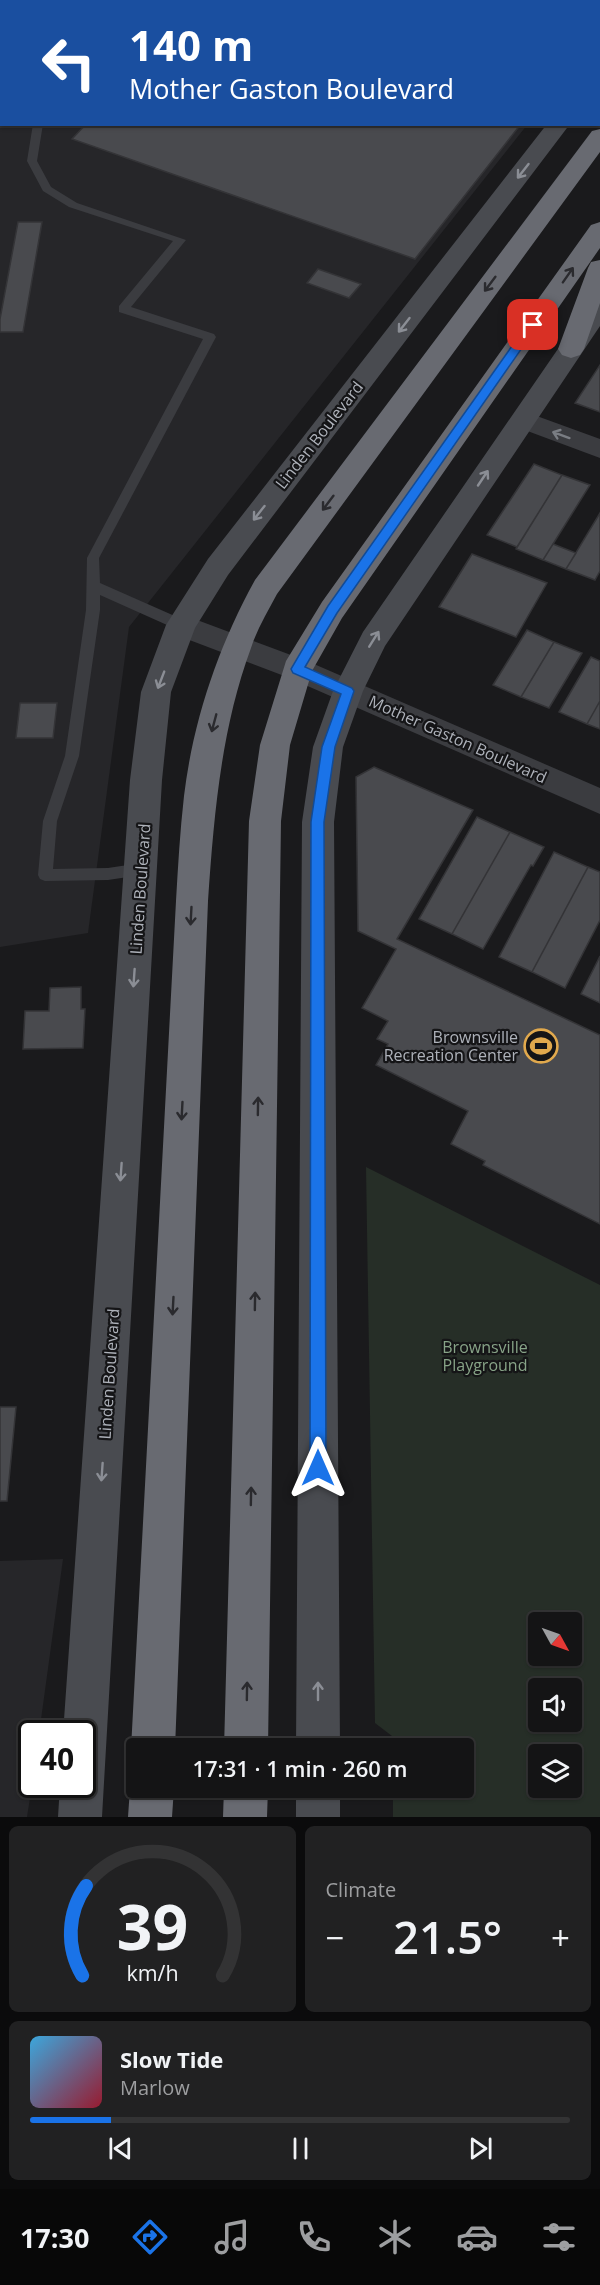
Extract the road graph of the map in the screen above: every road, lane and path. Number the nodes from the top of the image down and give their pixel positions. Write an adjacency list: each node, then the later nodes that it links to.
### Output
1 (38, 126): 10 (lane)
2 (557, 126): 11 (street, Linden Boulevard, one-way to 11)
3 (600, 136): 12 (highway, one-way to 12)
4 (600, 230): 13 (highway, one-way to 4)
5 (600, 268): 7 (highway)
6 (600, 307): 7 (street)
7 (571, 349): 8 (street)
8 (523, 420): 9 (street, one-way to 8); 14 (street, one-way to 8)
9 (600, 449)
10 (93, 586): 11 (lane); 16 (lane)
11 (181, 625): 12 (street, Mother Gaston Boulevard); 16 (street, Linden Boulevard, one-way to 16)
12 (236, 646): 13 (street, Mother Gaston Boulevard); 18 (highway, one-way to 18)
13 (297, 669): 14 (street, Mother Gaston Boulevard); 19 (highway, one-way to 13)
14 (348, 691): 15 (street, Mother Gaston Boulevard); 20 (street, one-way to 14)
15 (600, 801)
16 (141, 869): 17 (street, Linden Boulevard, one-way to 17)
17 (86, 1720)
18 (154, 1738)
19 (246, 1738)
20 (318, 1738)
21 (81, 1798): 25 (street, Linden Boulevard)
22 (151, 1798): 26 (highway)
23 (246, 1798): 27 (highway)
24 (318, 1798): 28 (street)
25 (80, 1817)
26 (150, 1817)
27 (245, 1817)
28 (318, 1817)

